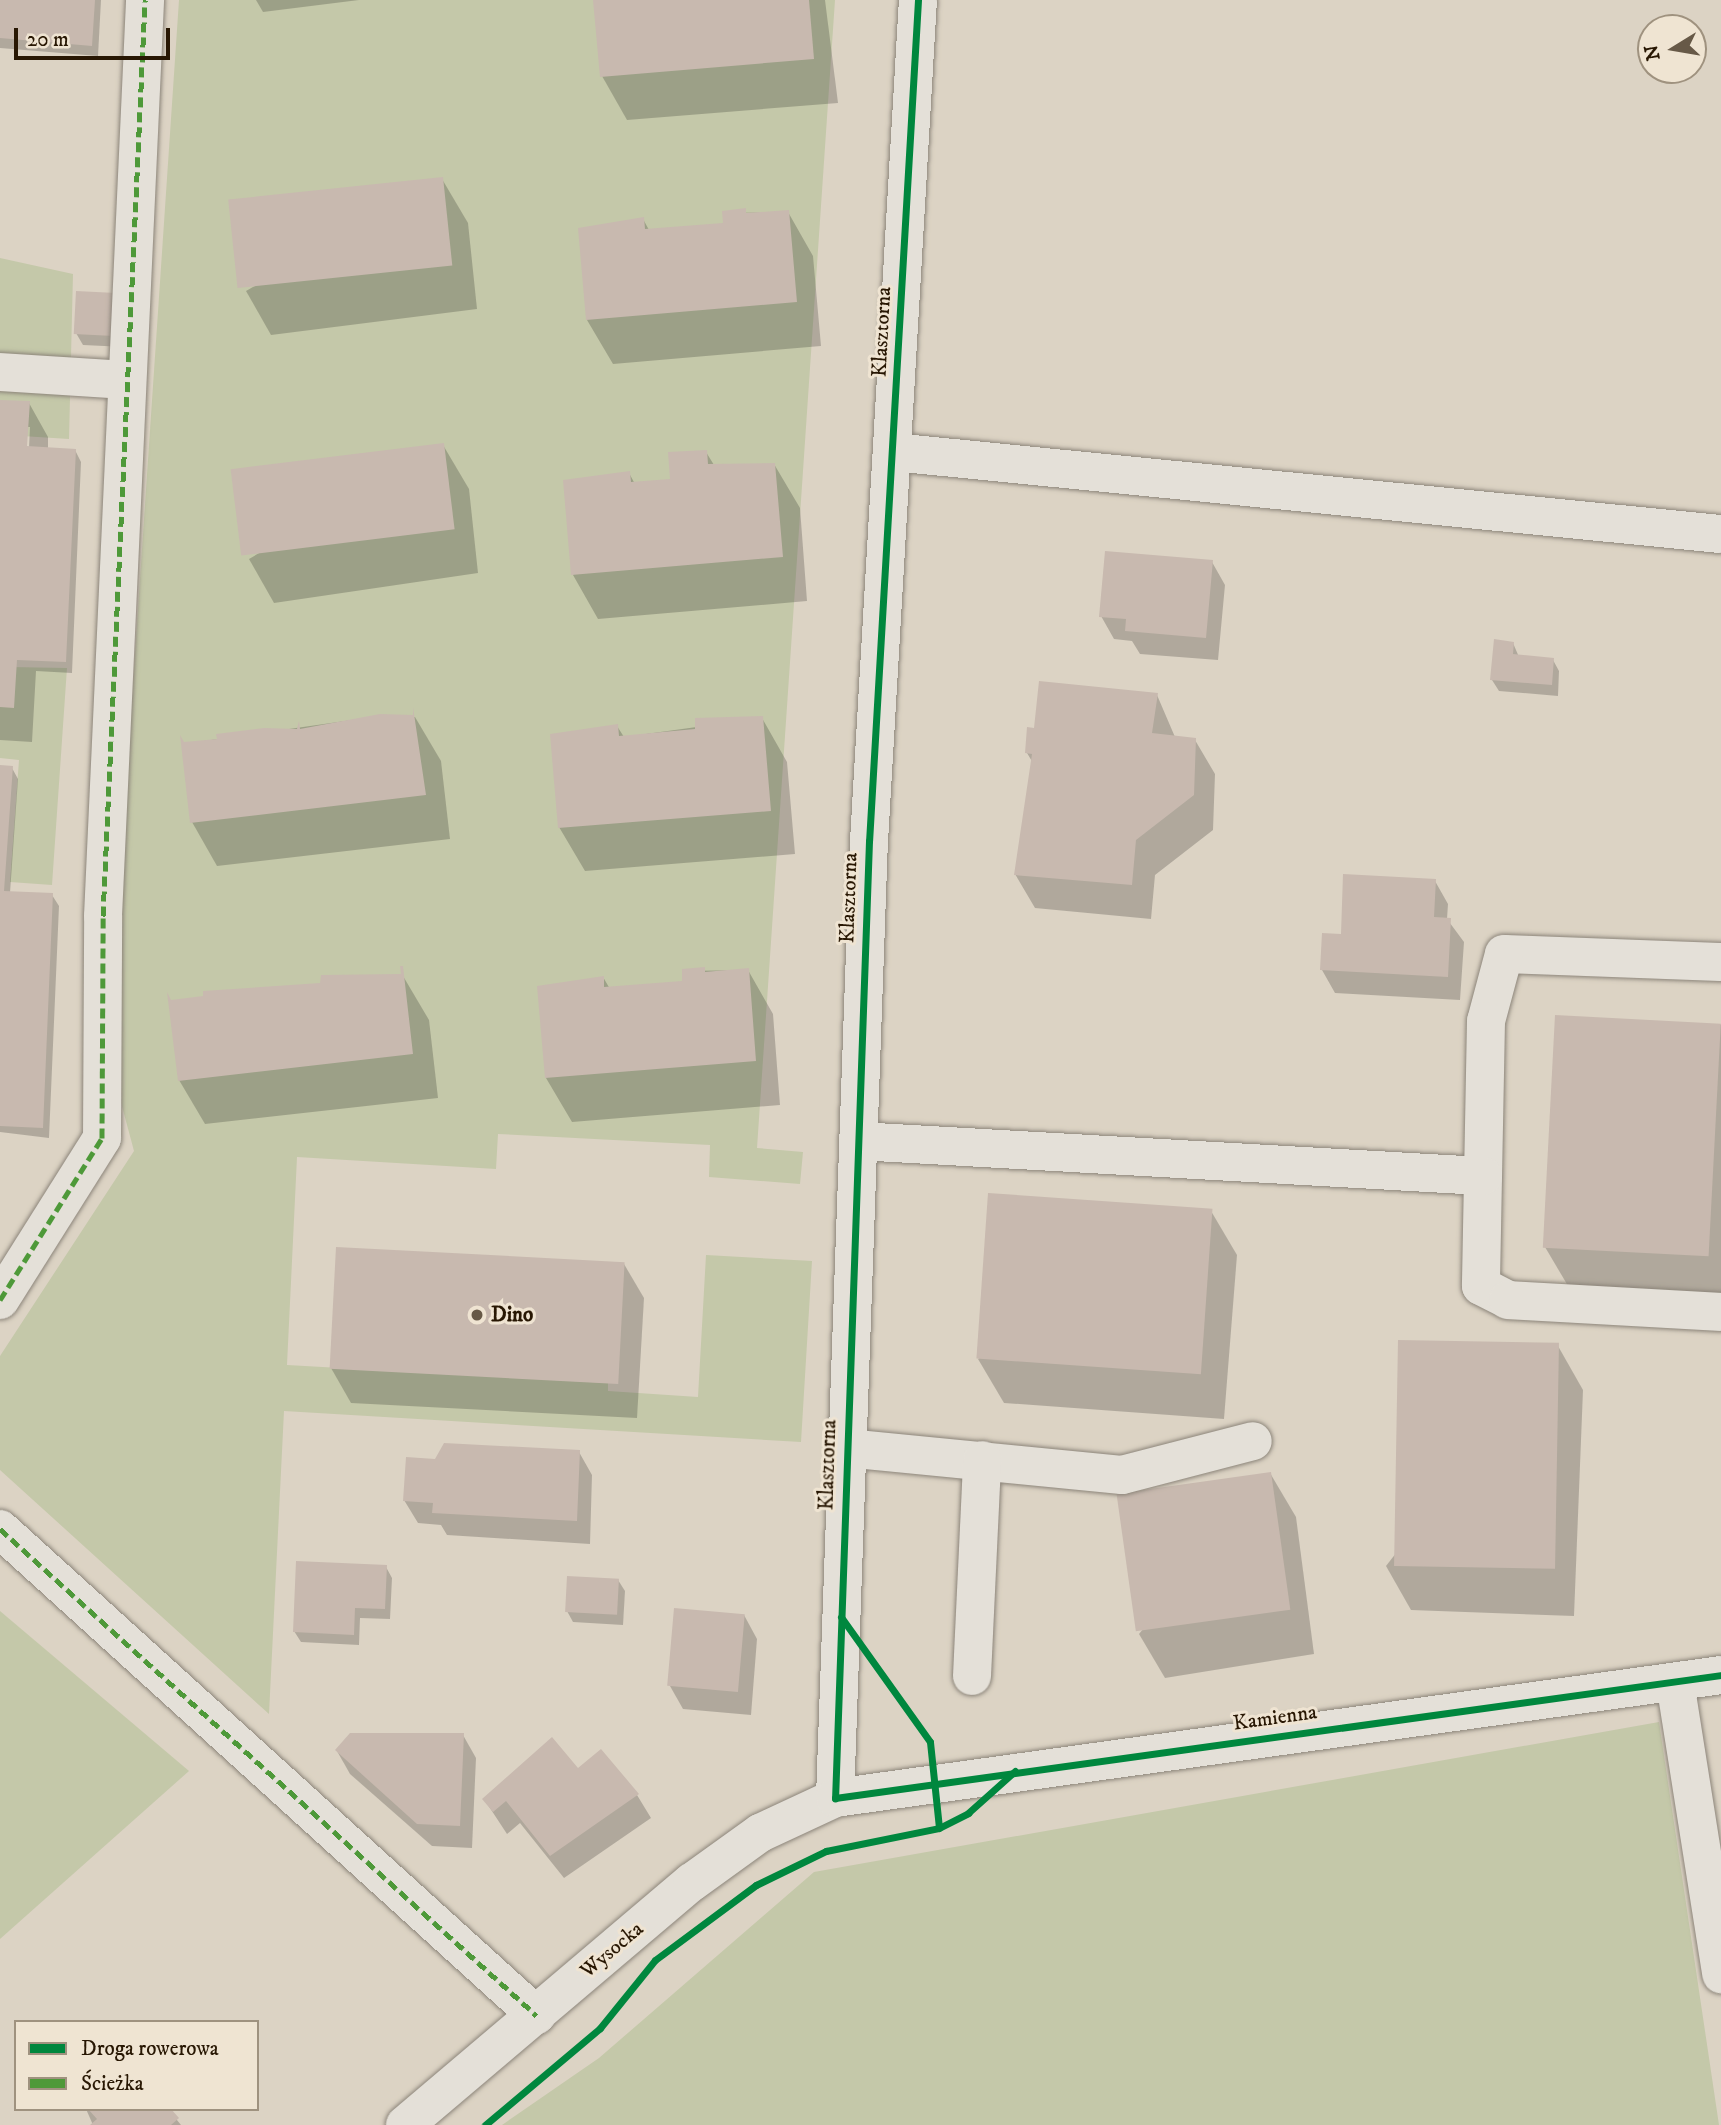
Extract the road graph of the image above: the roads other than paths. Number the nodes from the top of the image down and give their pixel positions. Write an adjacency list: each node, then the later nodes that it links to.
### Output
1 (145, 0): 4 (street)
2 (918, 0): 5 (street, Klasztorna)
3 (0, 372): 4 (street)
4 (127, 380): 10 (street)
5 (893, 452): 6 (street); 8 (street, Klasztorna)
6 (1721, 534)
7 (1721, 962): 9 (street)
8 (858, 1141): 9 (street); 13 (street, Klasztorna)
9 (1483, 1176): 11 (street)
10 (0, 1300)
11 (1721, 1312)
12 (1253, 1441): 14 (street)
13 (846, 1448): 14 (street); 19 (street, Klasztorna)
14 (982, 1460): 17 (street)
15 (0, 1529): 21 (street)
16 (1721, 1675): 18 (street, Kamienna)
17 (972, 1676)
18 (1675, 1682): 19 (street, Kamienna); 20 (street)
19 (835, 1798): 21 (street, Wysocka)
20 (1721, 1974)
21 (536, 2015): 22 (street, Wysocka)
22 (405, 2125)

